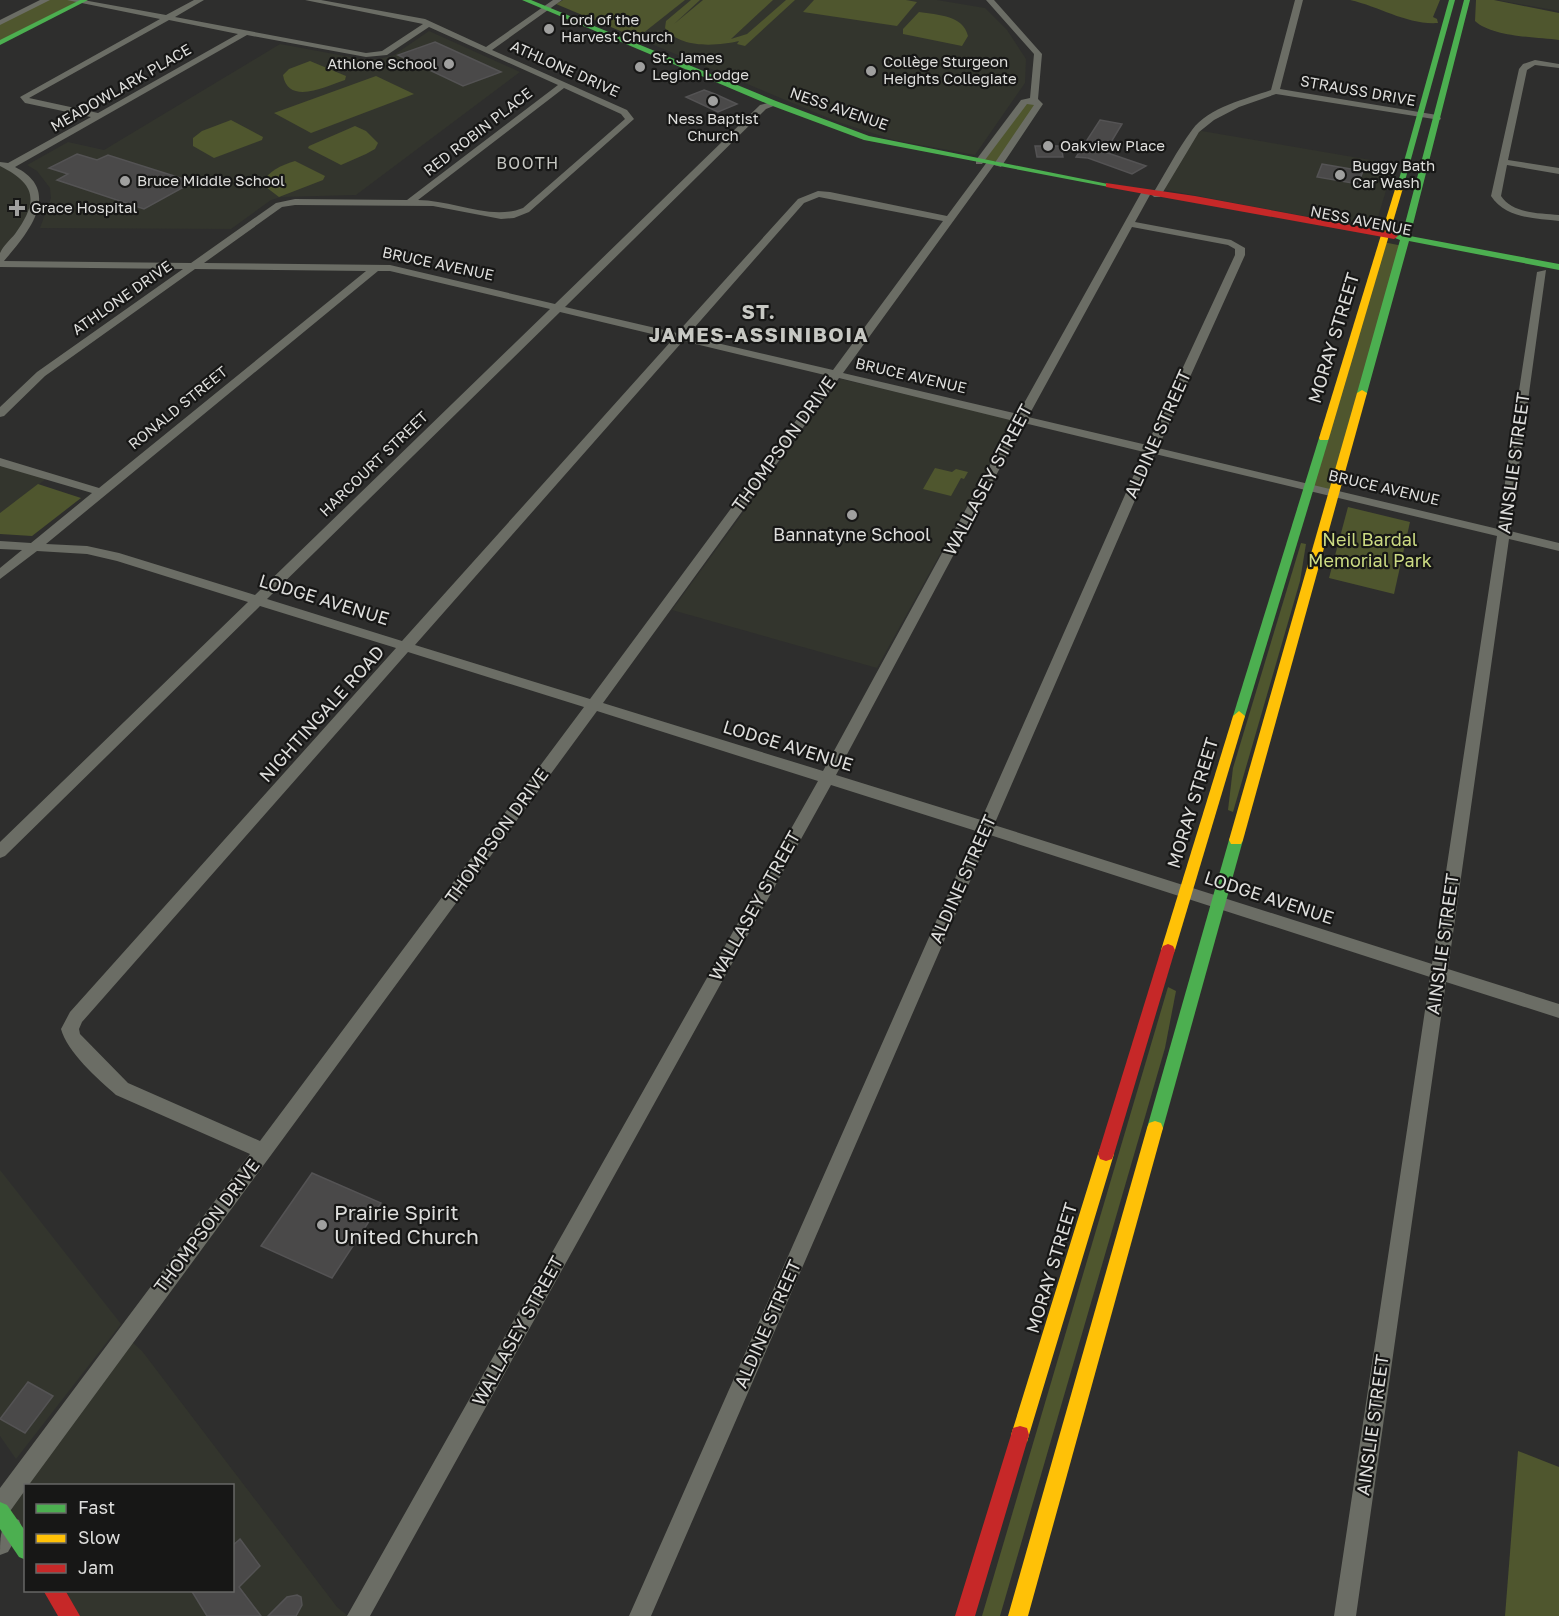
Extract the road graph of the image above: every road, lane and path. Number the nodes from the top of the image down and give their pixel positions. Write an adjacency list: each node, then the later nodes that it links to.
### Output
1 (46, 0): 12 (street)
2 (200, 0): 11 (street)
3 (309, 0): 13 (street, ATHLONE DRIVE)
4 (525, 0): 10 (main road, NESS AVENUE)
5 (990, 0): 21 (street, THOMPSON DRIVE)
6 (1299, 0): 20 (street, STRAUSS DRIVE)
7 (1452, 0): 24 (main road, MORAY STREET)
8 (1467, 0): 25 (main road)
9 (79, 1): 11 (street); 15 (main road); 16 (main road)
10 (552, 4): 17 (street); 22 (main road, NESS AVENUE)
11 (168, 18): 14 (street); 23 (street)
12 (0, 23)
13 (428, 24): 14 (street); 17 (street, ATHLONE DRIVE)
14 (245, 33): 23 (street, MEADOWLARK PLACE)
15 (0, 36)
16 (0, 43)
17 (485, 50): 19 (street, ATHLONE DRIVE)
18 (1559, 66): 27 (street)
19 (563, 85): 30 (street, RED ROBIN PLACE); 33 (street, ATHLONE DRIVE)
20 (1275, 91): 24 (street, STRAUSS DRIVE); 31 (street, STRAUSS DRIVE)
21 (1034, 100): 26 (street, THOMPSON DRIVE); 26 (street, THOMPSON DRIVE)
22 (773, 103): 26 (main road, NESS AVENUE); 46 (street, HARCOURT STREET)
23 (100, 116): 28 (street, MEADOWLARK PLACE)
24 (1420, 116): 25 (street, STRAUSS DRIVE); 37 (main road, MORAY STREET)
25 (1437, 118): 38 (main road)
26 (989, 160): 31 (main road, NESS AVENUE); 35 (street, THOMPSON DRIVE)
27 (1504, 162): 29 (street); 34 (street)
28 (5, 165): 39 (street)
29 (1559, 171)
30 (428, 188): 32 (street, RED ROBIN PLACE); 33 (street)
31 (1151, 194): 36 (street, WALLASEY STREET); 37 (main road, NESS AVENUE); 37 (main road, NESS AVENUE)
32 (410, 202): 33 (street, ATHLONE DRIVE); 41 (street, ATHLONE DRIVE)
33 (445, 204)
34 (1559, 218)
35 (950, 219): 47 (street, NIGHTINGALE ROAD); 48 (street, THOMPSON DRIVE)
36 (1129, 224): 50 (street, WALLASEY STREET); 51 (street, ALDINE STREET)
37 (1386, 232): 38 (main road, NESS AVENUE); 53 (main road, MORAY STREET)
38 (1404, 242): 43 (main road, NESS AVENUE); 44 (main road, NESS AVENUE); 55 (main road)
39 (0, 259)
40 (0, 264): 41 (street, BRUCE AVENUE)
41 (194, 266): 42 (street, BRUCE AVENUE); 49 (street, ATHLONE DRIVE)
42 (378, 267): 46 (street, BRUCE AVENUE); 54 (street, RONALD STREET)
43 (1559, 267)
44 (1542, 272): 45 (main road, NESS AVENUE); 56 (street, AINSLIE STREET)
45 (1559, 275)
46 (557, 308): 47 (street, BRUCE AVENUE); 61 (street, HARCOURT STREET)
47 (679, 338): 48 (street, BRUCE AVENUE); 62 (street, NIGHTINGALE ROAD)
48 (835, 375): 50 (street, BRUCE AVENUE); 63 (street, THOMPSON DRIVE)
49 (0, 414)
50 (1021, 419): 51 (street, BRUCE AVENUE); 64 (street, WALLASEY STREET)
51 (1150, 450): 53 (street, BRUCE AVENUE); 65 (street, ALDINE STREET)
52 (0, 462): 54 (street)
53 (1308, 487): 55 (street, BRUCE AVENUE); 67 (main road, MORAY STREET)
54 (101, 492): 58 (street, RONALD STREET)
55 (1334, 494): 56 (street, BRUCE AVENUE); 68 (main road)
56 (1503, 534): 59 (street, BRUCE AVENUE); 69 (street, AINSLIE STREET)
57 (0, 545): 58 (street, LODGE AVENUE)
58 (34, 547): 60 (street, RONALD STREET); 61 (street, LODGE AVENUE)
59 (1559, 547)
60 (0, 575)
61 (258, 600): 62 (street, LODGE AVENUE); 66 (street, HARCOURT STREET)
62 (406, 646): 63 (street, LODGE AVENUE); 71 (street, NIGHTINGALE ROAD)
63 (593, 705): 64 (street, LODGE AVENUE); 71 (street, THOMPSON DRIVE)
64 (827, 778): 65 (street, LODGE AVENUE); 77 (street, WALLASEY STREET)
65 (985, 828): 67 (street, LODGE AVENUE); 78 (street, ALDINE STREET)
66 (0, 852)
67 (1185, 892): 68 (street, LODGE AVENUE); 79 (main road, MORAY STREET)
68 (1218, 903): 69 (street, LODGE AVENUE); 80 (main road)
69 (1439, 973): 70 (street, LODGE AVENUE); 81 (street, AINSLIE STREET)
70 (1559, 1011)
71 (262, 1151): 72 (street, THOMPSON DRIVE)
72 (0, 1506)
73 (4, 1528): 74 (main road)
74 (24, 1548)
75 (54, 1592): 76 (main road)
76 (70, 1616)
77 (358, 1616)
78 (640, 1616)
79 (965, 1616)
80 (1018, 1616)
81 (1345, 1616)

